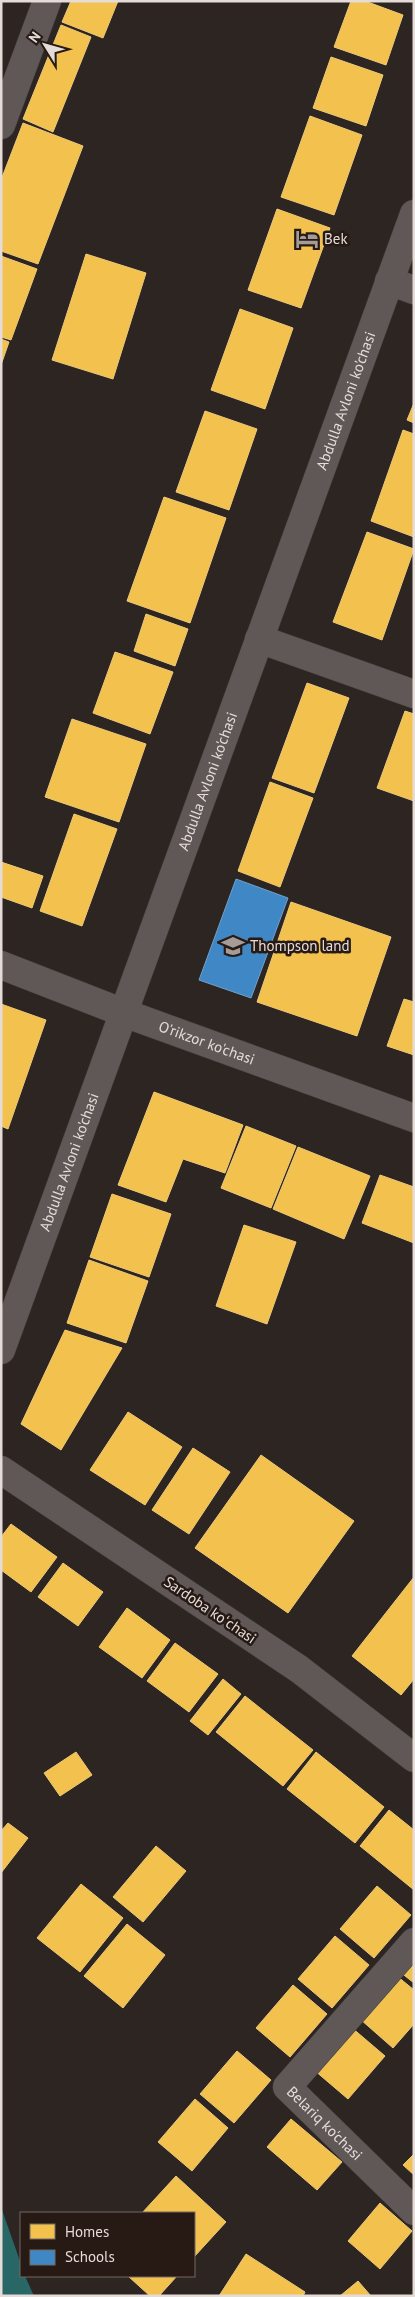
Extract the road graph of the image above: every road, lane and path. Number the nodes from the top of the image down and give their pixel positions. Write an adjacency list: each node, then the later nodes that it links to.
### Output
1 (47, 1): 2 (street)
2 (1, 125)
3 (414, 214): 4 (street, Abdulla Avloni ko'chasi)
4 (401, 286): 5 (street, Abdulla Avloni ko'chasi)
5 (259, 639): 6 (street); 8 (street, Abdulla Avloni ko'chasi)
6 (414, 694)
7 (1, 965): 8 (street, O'rikzor ko'chasi)
8 (124, 1013): 9 (street, O'rikzor ko'chasi); 10 (street, Abdulla Avloni ko'chasi)
9 (414, 1118)
10 (1, 1350)
11 (1, 1470): 12 (street, Sardoba koʻchasi)
12 (414, 1758)
13 (414, 1942): 14 (street, Belariq ko'chasi)
14 (414, 2211)

